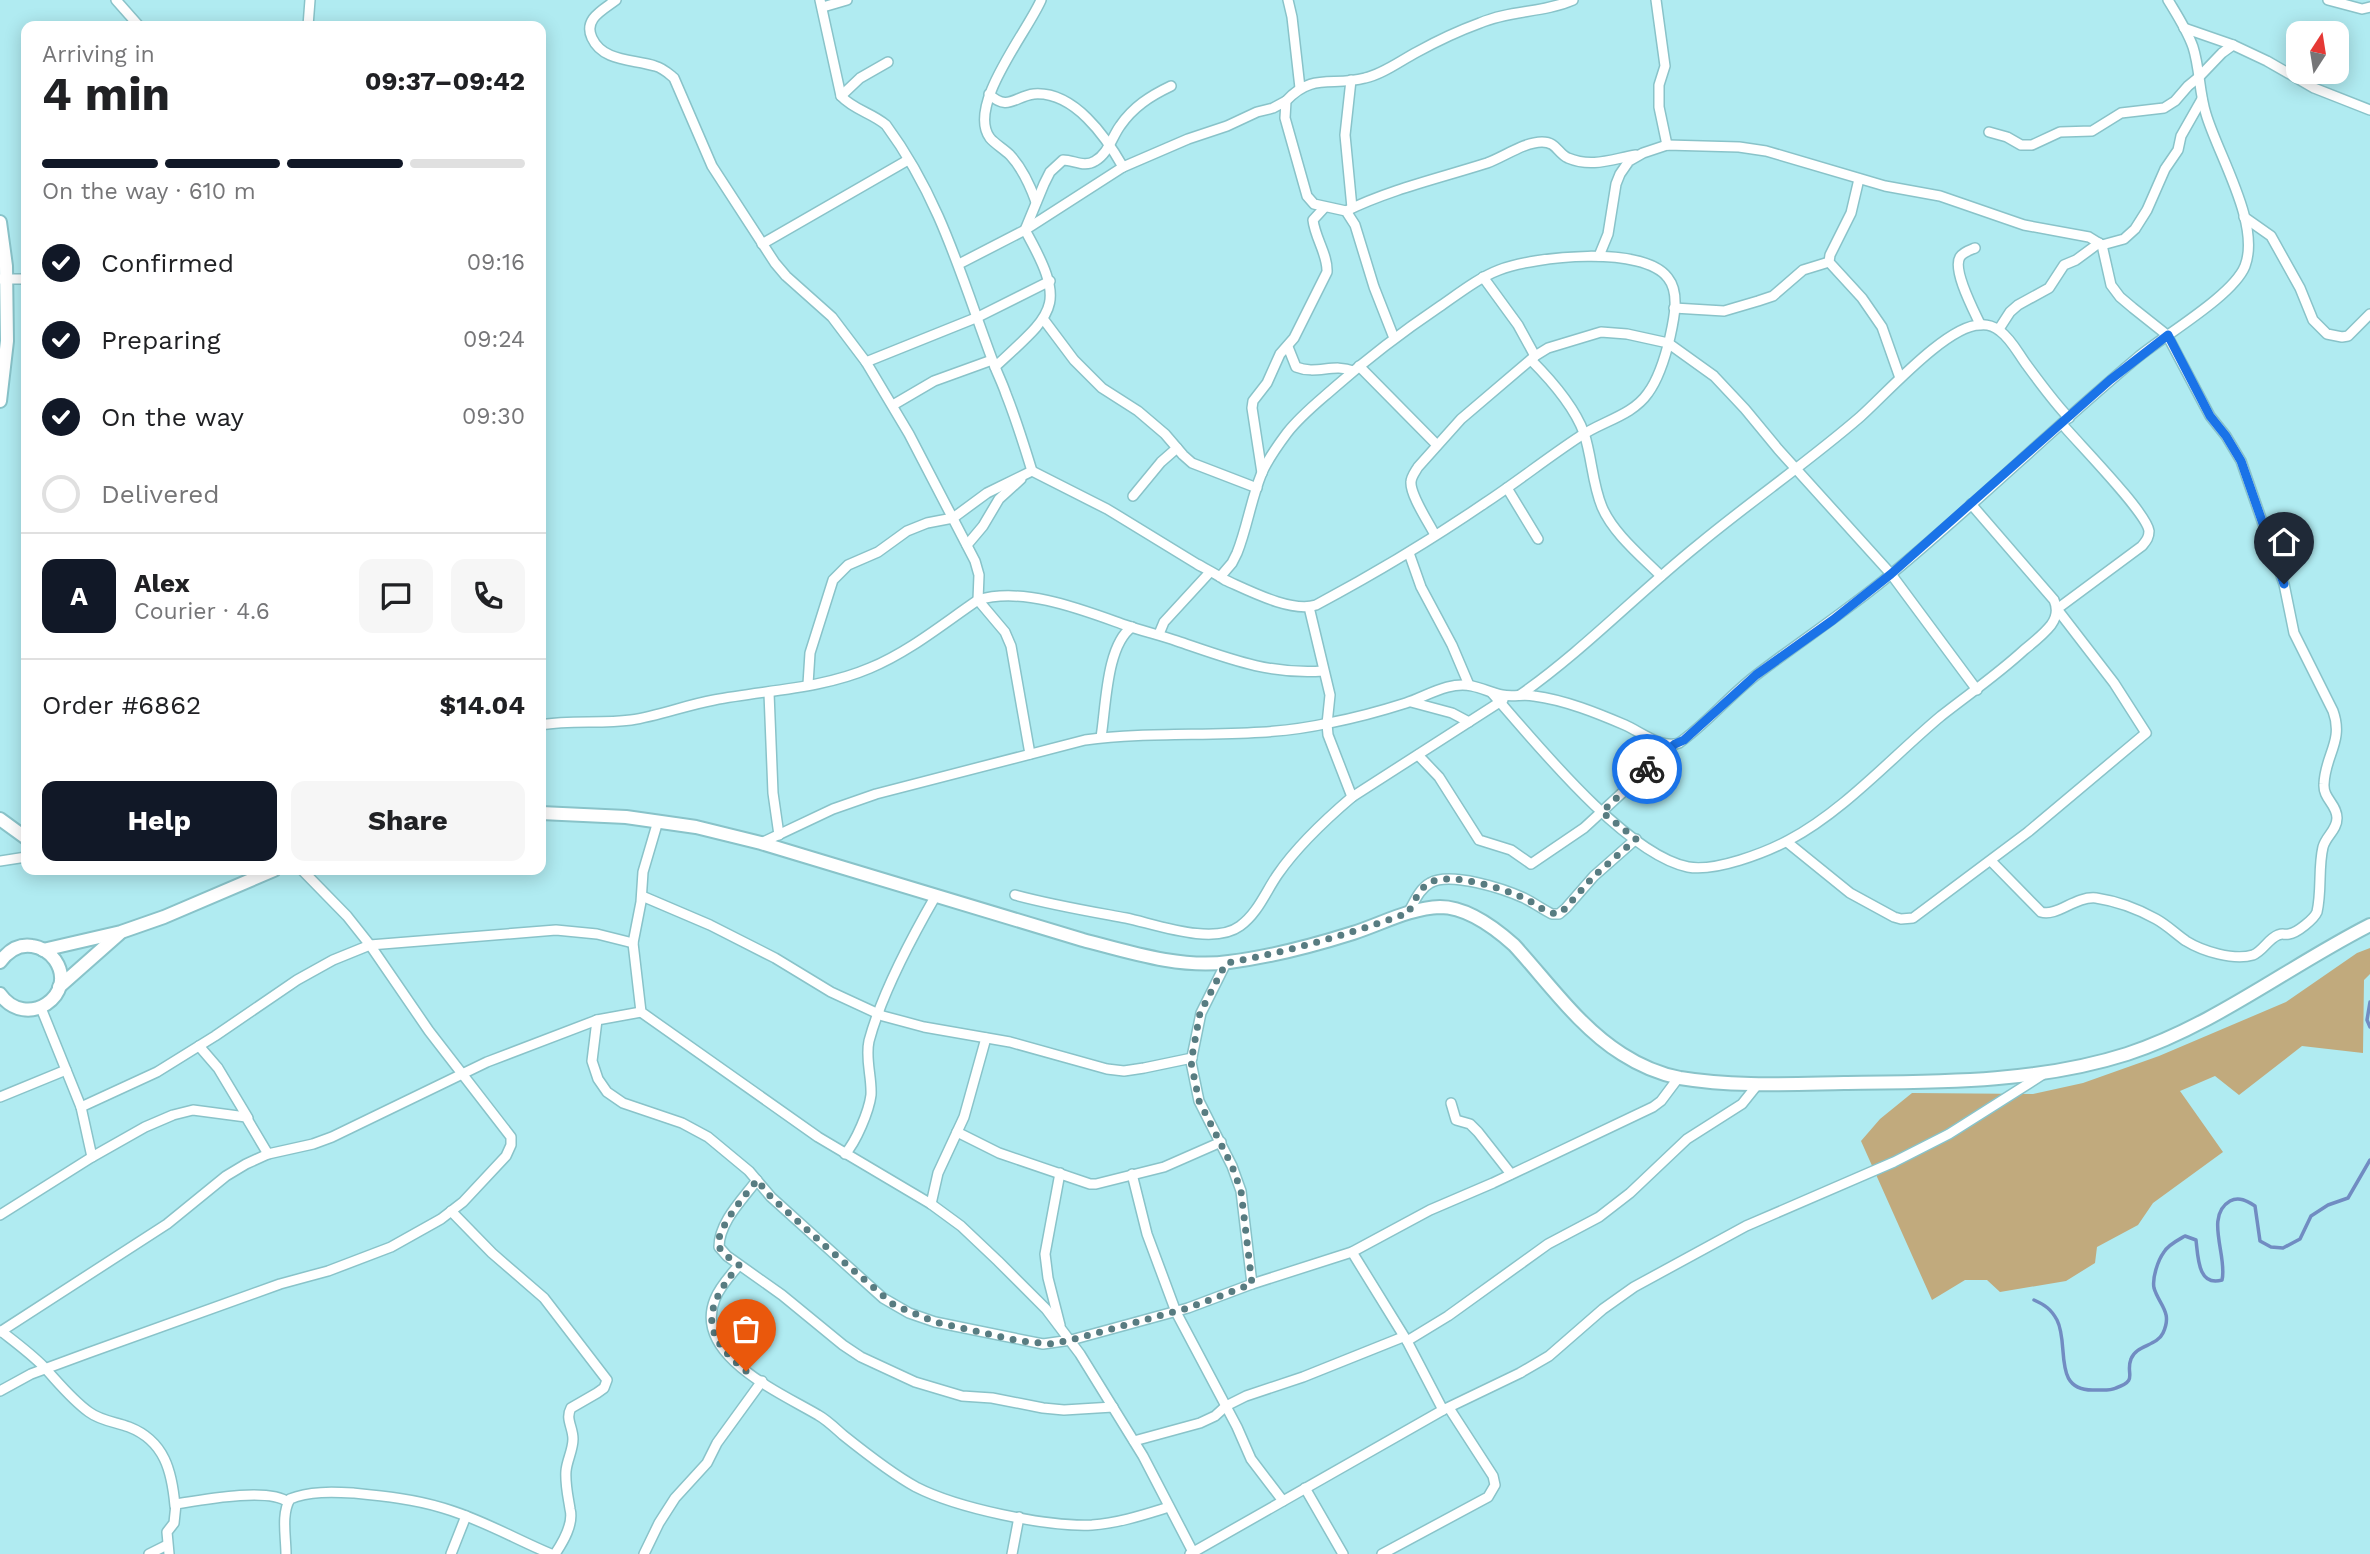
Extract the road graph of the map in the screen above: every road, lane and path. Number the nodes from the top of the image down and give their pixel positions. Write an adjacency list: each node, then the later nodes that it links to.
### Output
1 (116, 0): 13 (street)
2 (310, 0): 14 (street)
3 (616, 0): 40 (street)
4 (847, 0): 11 (street)
5 (1041, 0): 22 (street)
6 (1288, 0): 21 (street)
7 (1573, 0): 19 (street)
8 (1656, 0): 29 (street)
9 (2168, 0): 15 (street)
10 (2328, 0): 12 (street)
11 (821, 4): 23 (street)
12 (2370, 7)
13 (135, 21)
14 (308, 21)
15 (2184, 28): 16 (street); 18 (street)
16 (2233, 45): 18 (street); 26 (street)
17 (888, 62): 23 (street)
18 (2199, 77): 24 (street); 27 (street)
19 (1351, 80): 21 (street); 36 (street)
20 (1171, 86): 28 (street)
21 (1300, 88): 25 (street)
22 (989, 94): 28 (street); 34 (street)
23 (841, 96): 31 (street)
24 (2202, 99): 37 (street); 41 (street)
25 (1286, 101): 32 (street); 35 (street)
26 (2370, 110)
27 (1989, 132)
28 (1110, 144): 32 (street); 34 (street)
29 (1667, 145): 30 (street); 33 (street)
30 (1643, 153): 36 (street); 43 (street)
31 (908, 160): 40 (street); 45 (street)
32 (1123, 167): 39 (street)
33 (1859, 179): 41 (street); 44 (street)
34 (1036, 202): 39 (street)
35 (1324, 208): 36 (street); 59 (street)
36 (1349, 209): 57 (street)
37 (2244, 217): 51 (street); 56 (street)
38 (0, 222): 48 (main road)
39 (1025, 230): 45 (street); 49 (street)
40 (762, 244): 61 (street)
41 (2100, 244): 55 (street); 56 (street)
42 (1975, 248): 54 (street)
43 (1599, 256): 46 (street); 50 (street)
44 (1829, 262): 50 (street); 65 (street)
45 (959, 264): 52 (street)
46 (1483, 277): 57 (street); 60 (street)
47 (21, 279): 48 (street)
48 (3, 280): 64 (main road)
49 (1050, 281): 52 (street); 53 (street)
50 (1674, 308): 58 (street)
51 (2370, 314)
52 (978, 317): 61 (street); 62 (street)
53 (1044, 320): 62 (street); 71 (street)
54 (1980, 324): 55 (street); 65 (street)
55 (1999, 329): 68 (street)
56 (2168, 335): 68 (street); 121 (street)
57 (1394, 338): 63 (street)
58 (1668, 343): 60 (street); 69 (street); 72 (street)
59 (1288, 346): 63 (street); 74 (street)
60 (1533, 358): 69 (street); 70 (street)
61 (866, 362): 67 (street)
62 (993, 364): 67 (street); 73 (street)
63 (1356, 368): 70 (street); 74 (street)
64 (1, 378): 66 (main road)
65 (1900, 378): 72 (street)
66 (0, 401)
67 (893, 405): 79 (street)
68 (2065, 421): 78 (street); 90 (street)
69 (1584, 433): 76 (street); 86 (street)
70 (1437, 445): 80 (street)
71 (1177, 448): 75 (street); 77 (street)
72 (1796, 469): 85 (street); 86 (street)
73 (1029, 472): 79 (street); 82 (street); 84 (street)
74 (1262, 473): 75 (street)
75 (1257, 488): 87 (street)
76 (1507, 488): 80 (street); 81 (street)
77 (1133, 496)
78 (1971, 504): 85 (street); 90 (street)
79 (953, 518): 82 (street); 94 (street)
80 (1435, 536): 83 (street)
81 (1538, 539)
82 (967, 545): 88 (street)
83 (1409, 553): 89 (street); 95 (street)
84 (1210, 572): 87 (street); 92 (street)
85 (1891, 574): 96 (street); 106 (street)
86 (1661, 576): 99 (street)
87 (1220, 577): 89 (street)
88 (978, 600): 91 (street); 94 (street); 107 (street)
89 (1310, 607): 93 (street)
90 (2057, 608): 96 (street); 121 (street)
91 (1132, 627): 92 (street); 105 (street)
92 (1158, 635): 93 (street)
93 (1323, 671): 104 (street)
94 (808, 684): 98 (street)
95 (1469, 685): 97 (street); 100 (street)
96 (1977, 690): 117 (street)
97 (1491, 692): 99 (street); 101 (street)
98 (769, 693): 103 (street); 115 (street)
99 (1516, 695): 101 (street); 106 (street)
100 (1410, 702): 102 (street); 104 (street)
101 (1499, 702): 102 (street); 110 (street)
102 (1469, 722): 108 (street)
103 (546, 724)
104 (1327, 724): 105 (street); 109 (street)
105 (1101, 737): 107 (street)
106 (1675, 744): 110 (street)
107 (1030, 754): 115 (street)
108 (1418, 755): 109 (street); 110 (street)
109 (1352, 797): 124 (street)
110 (1602, 812): 116 (street)
111 (546, 813): 113 (main road)
112 (0, 819): 114 (main road)
113 (658, 821): 118 (main road); 125 (street)
114 (21, 834)
115 (779, 835): 118 (street)
116 (1636, 839): 117 (street); 127 (street)
117 (1787, 842): 121 (street)
118 (761, 843): 126 (main road)
119 (21, 858): 120 (street)
120 (0, 861)
121 (1991, 861)
122 (262, 875): 129 (main road)
123 (307, 875): 131 (street)
124 (1015, 895)
125 (642, 896): 130 (street); 140 (street)
126 (935, 897): 134 (main road); 140 (street)
127 (1408, 913): 134 (main road); 148 (main road)
128 (2370, 925): 146 (main road)
129 (121, 932): 132 (main road); 135 (main road)
130 (633, 943): 131 (street); 139 (street)
131 (370, 945): 143 (street); 147 (street)
132 (43, 950): 133 (main road); 135 (main road)
133 (0, 962)
134 (1226, 963): 144 (street)
135 (59, 987): 138 (main road)
136 (0, 994): 137 (main road)
137 (6, 1007): 138 (main road)
138 (41, 1008): 145 (street)
139 (641, 1012): 141 (street); 157 (street)
140 (879, 1014): 142 (street); 157 (street)
141 (597, 1020): 147 (street); 162 (street)
142 (986, 1038): 144 (street); 154 (street)
143 (200, 1046): 152 (street); 153 (street)
144 (1192, 1058): 155 (street)
145 (66, 1070): 150 (street); 152 (street)
146 (2047, 1072): 149 (main road); 179 (street)
147 (463, 1074): 156 (street); 164 (street)
148 (1679, 1077): 149 (main road); 161 (street)
149 (1758, 1084): 172 (street)
150 (0, 1097)
151 (1451, 1103): 161 (street)
152 (81, 1107): 158 (street)
153 (248, 1118): 156 (street); 158 (street)
154 (957, 1132): 159 (street); 163 (street)
155 (1221, 1142): 160 (street); 168 (street)
156 (268, 1154): 171 (street)
157 (845, 1154): 163 (street)
158 (92, 1157): 165 (street)
159 (1060, 1173): 160 (street); 170 (street)
160 (1132, 1174): 169 (street)
161 (1511, 1174): 166 (street)
162 (757, 1180): 167 (street); 173 (street)
163 (931, 1204): 170 (street)
164 (452, 1211): 174 (street); 192 (street)
165 (0, 1215)
166 (1352, 1252): 168 (street); 172 (street)
167 (739, 1265): 175 (street); 178 (street)
168 (1252, 1284): 169 (street)
169 (1177, 1312): 173 (street); 177 (street)
170 (1060, 1326): 173 (street)
171 (1, 1331): 174 (street)
172 (1405, 1339): 177 (street); 179 (street)
173 (1071, 1340): 178 (street)
174 (45, 1369): 176 (street); 184 (street)
175 (762, 1381): 187 (street); 193 (street)
176 (0, 1391)
177 (1226, 1406): 180 (street); 182 (street)
178 (1113, 1407): 180 (street)
179 (1446, 1409): 181 (street); 197 (street)
180 (1134, 1441): 185 (street)
181 (1305, 1489): 182 (street); 196 (street)
182 (1283, 1501): 195 (street)
183 (288, 1502): 184 (street); 186 (street); 190 (street)
184 (175, 1506): 188 (street)
185 (1169, 1507): 187 (street); 195 (street)
186 (466, 1516): 191 (street); 192 (street)
187 (1019, 1517): 194 (street)
188 (168, 1549): 189 (street)
189 (149, 1554)
190 (286, 1554)
191 (451, 1554)
192 (553, 1554)
193 (644, 1554)
194 (1012, 1554)
195 (1192, 1554)
196 (1343, 1554)
197 (1382, 1554)

